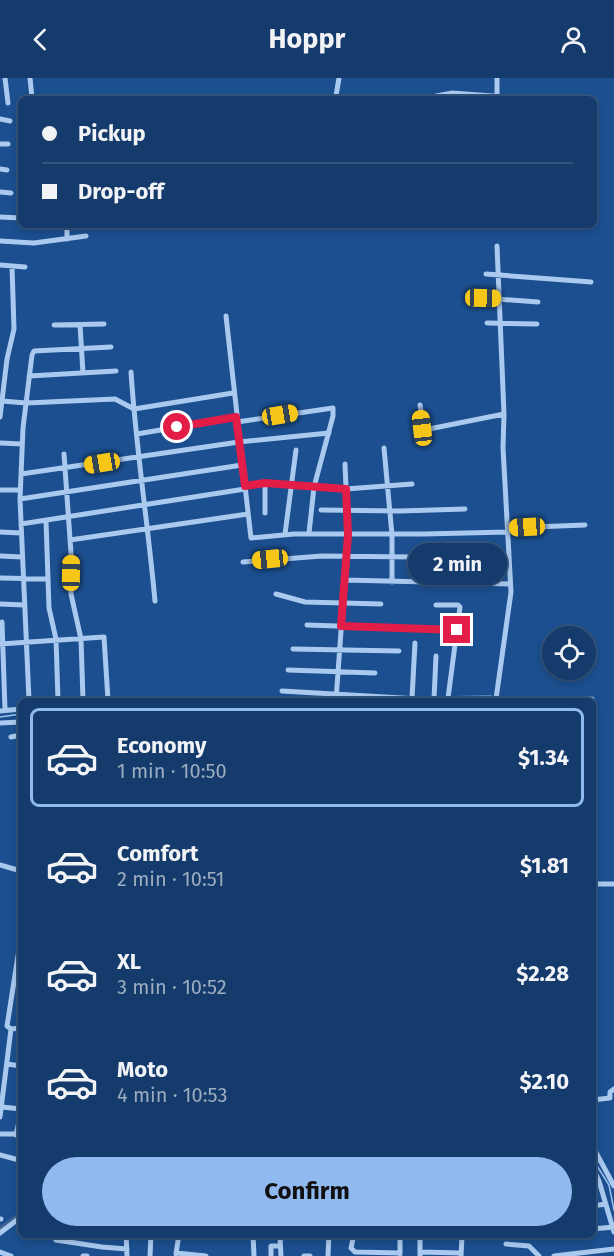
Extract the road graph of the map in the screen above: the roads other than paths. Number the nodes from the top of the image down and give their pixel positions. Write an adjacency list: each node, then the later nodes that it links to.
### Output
1 (5, 78): 9 (street)
2 (30, 78): 5 (street)
3 (339, 78): 6 (street)
4 (497, 78): 8 (street)
5 (32, 96)
6 (336, 96)
7 (436, 96): 8 (street)
8 (497, 96)
9 (8, 103)
10 (0, 119): 11 (street)
11 (10, 121)
12 (0, 144): 13 (street)
13 (8, 144)
14 (0, 169): 15 (street)
15 (7, 170)
16 (0, 192): 17 (street)
17 (11, 193)
18 (0, 217): 19 (street)
19 (18, 218)
20 (67, 228): 22 (street)
21 (86, 236): 22 (street)
22 (67, 238): 23 (street)
23 (0, 241)
24 (497, 246): 29 (street)
25 (0, 265): 26 (street)
26 (12, 266): 27 (street); 48 (street)
27 (25, 267)
28 (486, 274): 29 (street)
29 (498, 274): 30 (street); 32 (street)
30 (591, 282)
31 (483, 298): 32 (street)
32 (499, 298): 33 (street); 36 (street)
33 (538, 302)
34 (226, 316): 47 (street)
35 (486, 322): 36 (street)
36 (500, 322): 38 (street); 52 (street)
37 (104, 324): 40 (street)
38 (537, 324)
39 (54, 325): 40 (street)
40 (80, 325): 42 (street)
41 (111, 346): 42 (street)
42 (81, 348): 45 (street); 46 (street)
43 (116, 371): 45 (street)
44 (131, 372): 51 (street)
45 (83, 373): 46 (street)
46 (29, 376): 49 (street)
47 (233, 393): 51 (street); 54 (street)
48 (2, 401): 49 (street); 53 (street)
49 (26, 403): 51 (street); 59 (street)
50 (420, 405): 52 (street)
51 (134, 409): 56 (street)
52 (504, 414): 92 (street)
53 (0, 417)
54 (237, 420): 55 (street); 56 (street); 57 (street)
55 (329, 433): 57 (street); 73 (street)
56 (137, 434): 63 (street)
57 (239, 442): 63 (street); 65 (street)
58 (0, 443): 59 (street)
59 (22, 444): 67 (street)
60 (384, 448): 72 (street)
61 (296, 450): 71 (street)
62 (64, 454): 66 (street)
63 (139, 458): 66 (street); 68 (street)
64 (345, 464): 75 (street)
65 (242, 465): 68 (street); 74 (street)
66 (64, 469): 67 (street); 78 (street)
67 (21, 474): 77 (street)
68 (141, 482): 78 (street); 80 (street)
69 (265, 483): 71 (street); 74 (street); 85 (street)
70 (412, 484): 72 (street)
71 (291, 485): 73 (street); 96 (street)
72 (388, 486): 75 (street); 84 (street)
73 (317, 487): 75 (street); 95 (street)
74 (245, 488): 80 (street); 86 (street)
75 (346, 489): 83 (street)
76 (0, 490): 77 (street)
77 (20, 490): 79 (street)
78 (66, 493): 79 (street); 87 (street)
79 (20, 499): 89 (street)
80 (144, 506): 87 (street); 91 (street)
81 (465, 509): 84 (street)
82 (321, 510): 83 (street)
83 (347, 511): 84 (street); 97 (street)
84 (390, 511): 98 (street)
85 (265, 513)
86 (248, 514): 91 (street); 96 (street)
87 (68, 518): 88 (street); 99 (street)
88 (46, 521): 89 (street); 108 (street)
89 (21, 524): 94 (street)
90 (585, 525): 92 (street)
91 (148, 530): 99 (street); 113 (street)
92 (508, 530): 98 (street); 104 (street)
93 (0, 532): 94 (street)
94 (21, 533): 101 (street)
95 (309, 533): 96 (street); 97 (street)
96 (285, 534)
97 (348, 535): 98 (street); 102 (street)
98 (392, 535): 103 (street)
99 (70, 540): 124 (street)
100 (0, 556): 101 (street)
101 (22, 557): 107 (street)
102 (346, 558): 103 (street); 105 (street); 109 (street)
103 (393, 558): 104 (street); 110 (street)
104 (509, 558): 111 (street)
105 (243, 562)
106 (0, 578): 107 (street)
107 (23, 579): 108 (street); 117 (street)
108 (47, 579): 123 (street)
109 (344, 580): 110 (street); 115 (street)
110 (393, 582): 111 (street)
111 (510, 584): 144 (street)
112 (276, 594): 115 (street)
113 (155, 601)
114 (0, 604): 117 (street)
115 (343, 604): 116 (street); 121 (street)
116 (381, 604)
117 (24, 605): 125 (street)
118 (436, 606): 122 (street)
119 (2, 622): 126 (street)
120 (307, 625): 121 (street)
121 (341, 626): 122 (street); 129 (street)
122 (457, 630): 143 (street)
123 (56, 639): 124 (street); 125 (street); 137 (street)
124 (81, 639): 138 (street); 139 (street)
125 (26, 641): 126 (street); 136 (street)
126 (1, 643): 146 (street)
127 (415, 643): 141 (street)
128 (294, 649): 129 (street)
129 (339, 650): 130 (street); 133 (street)
130 (399, 651)
131 (436, 656): 142 (street)
132 (288, 670): 133 (street)
133 (338, 673): 134 (street); 140 (street)
134 (375, 673)
135 (282, 691): 140 (street)
136 (29, 698)
137 (58, 698)
138 (83, 698)
139 (108, 698)
140 (336, 698)
141 (416, 698)
142 (434, 698)
143 (447, 698)
144 (494, 698)
145 (18, 709): 146 (street)
146 (3, 711)
147 (18, 722): 148 (street)
148 (0, 723)
149 (18, 736): 150 (street)
150 (11, 737)
151 (0, 865): 152 (street)
152 (18, 870)
153 (596, 884): 154 (street)
154 (614, 884)
155 (18, 969): 156 (street)
156 (9, 1028): 157 (street); 158 (street)
157 (18, 1028)
158 (7, 1064): 159 (street); 162 (street)
159 (18, 1066)
160 (614, 1089): 161 (street)
161 (596, 1100)
162 (2, 1107): 163 (street); 164 (street)
163 (18, 1110)
164 (0, 1117)
165 (0, 1134): 166 (street)
166 (18, 1134)
167 (596, 1152): 170 (street)
168 (0, 1155): 169 (street)
169 (18, 1160)
170 (608, 1174): 171 (street); 172 (street)
171 (598, 1180): 173 (street)
172 (614, 1186)
173 (606, 1204): 174 (street); 177 (street)
174 (596, 1205)
175 (18, 1219): 178 (street)
176 (596, 1229): 177 (street)
177 (614, 1229)
178 (0, 1233)
179 (126, 1238): 192 (street)
180 (151, 1238): 201 (street)
181 (178, 1238): 196 (street)
182 (253, 1238): 203 (street)
183 (280, 1238): 191 (street)
184 (327, 1238): 208 (street)
185 (353, 1238): 197 (street)
186 (400, 1238): 197 (street)
187 (420, 1238): 195 (street)
188 (462, 1238): 198 (street)
189 (56, 1240): 192 (street)
190 (506, 1244): 209 (street)
191 (280, 1246): 204 (street); 205 (street)
192 (127, 1249): 200 (street)
193 (614, 1249): 210 (street)
194 (0, 1252): 199 (street)
195 (420, 1254): 198 (street)
196 (176, 1255): 202 (street)
197 (400, 1255)
198 (461, 1255)
199 (11, 1256)
200 (127, 1256)
201 (150, 1256)
202 (206, 1256)
203 (254, 1256)
204 (271, 1256)
205 (281, 1256)
206 (304, 1256): 207 (street)
207 (310, 1256)
208 (328, 1256)
209 (539, 1256)
210 (554, 1256)

